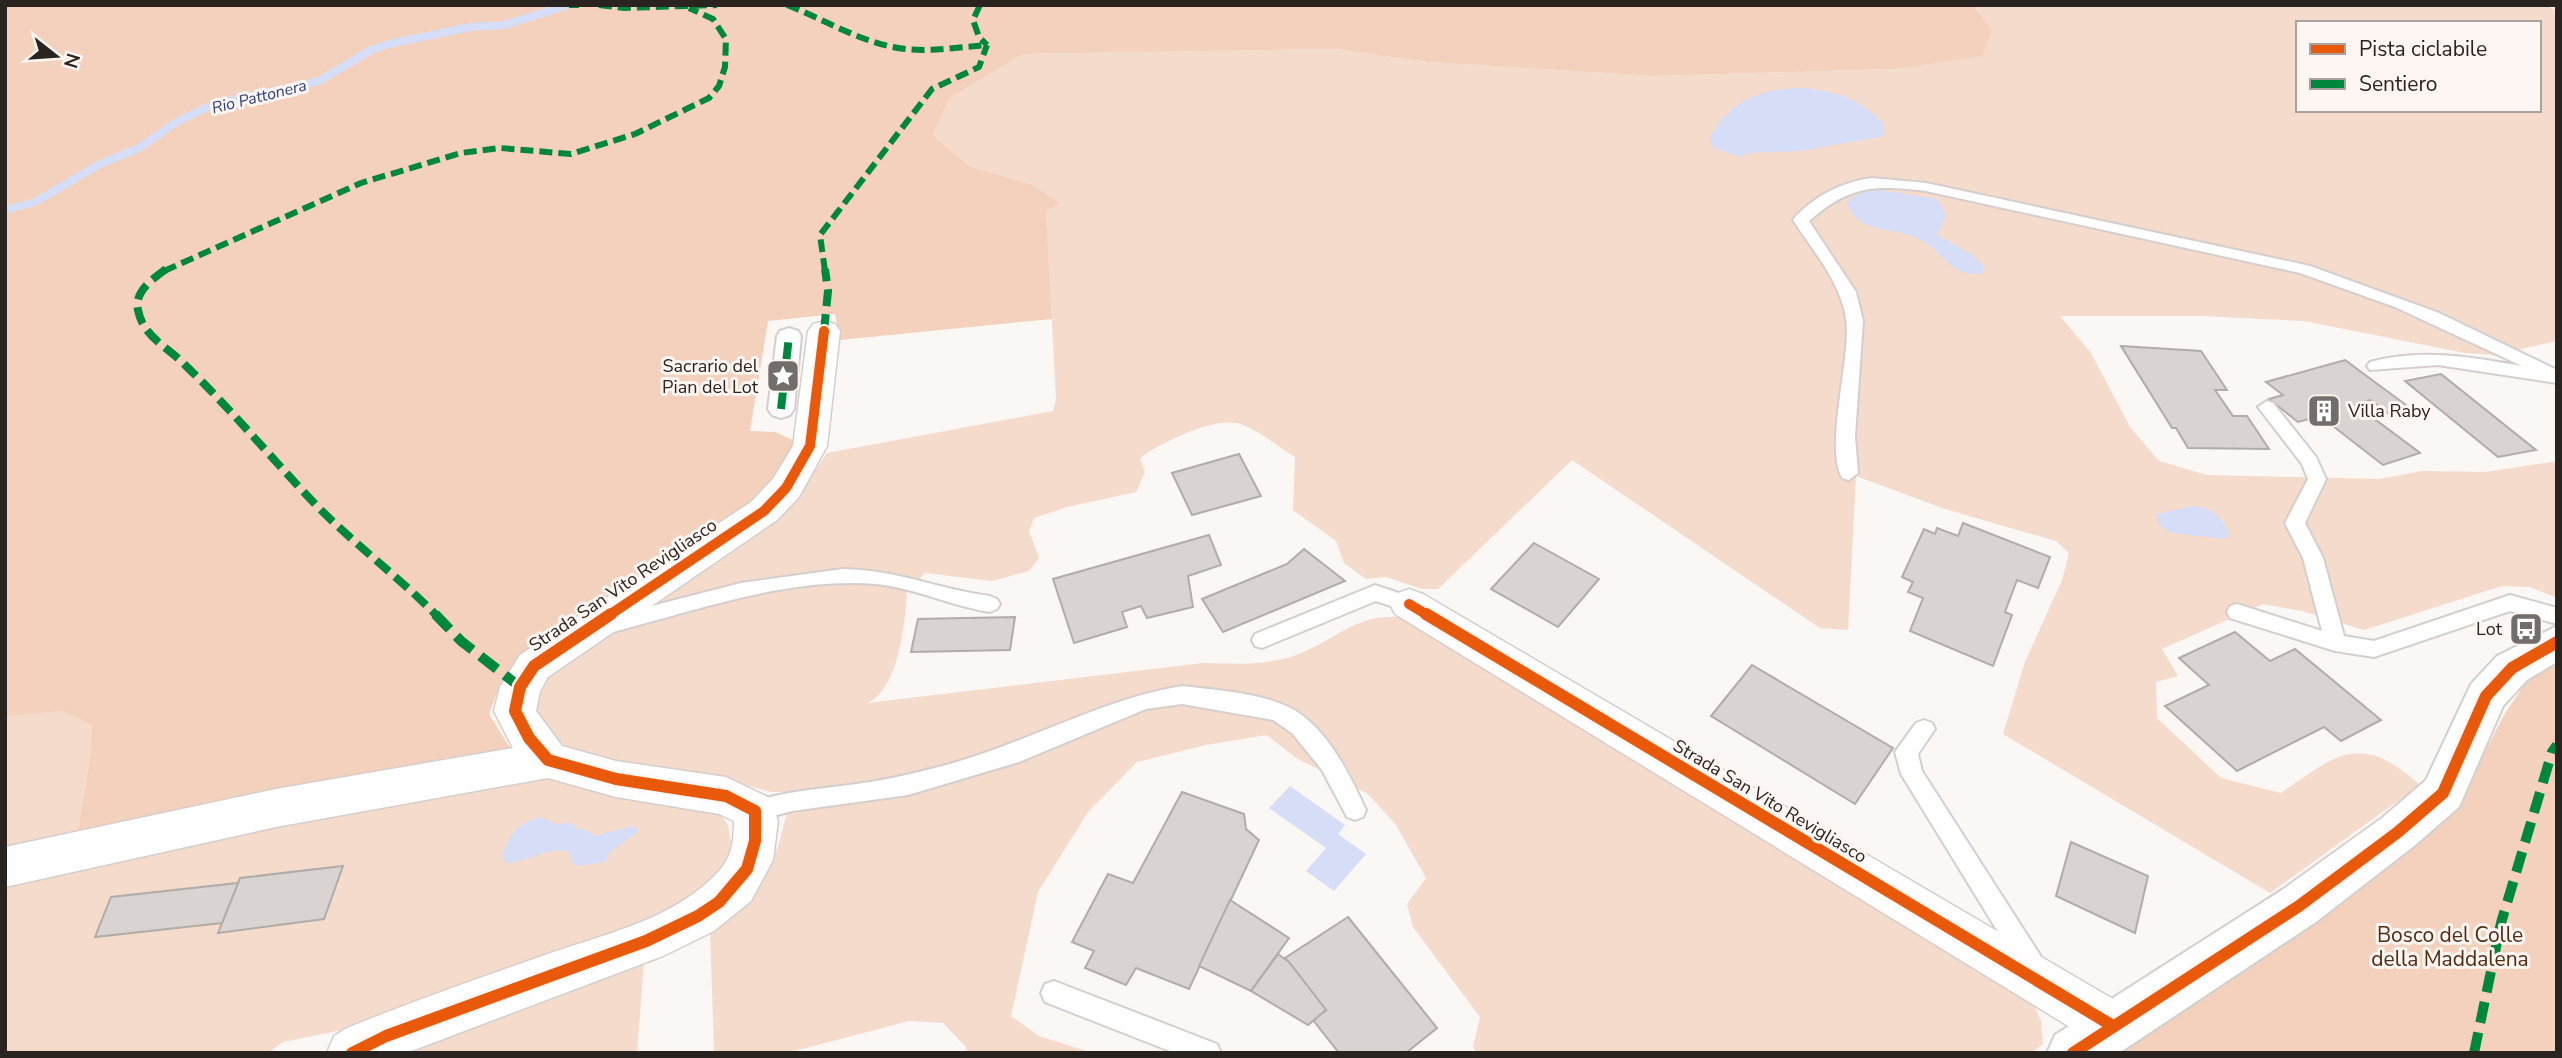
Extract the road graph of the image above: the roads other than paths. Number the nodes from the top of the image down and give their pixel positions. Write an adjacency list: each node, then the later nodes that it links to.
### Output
1 (824, 331): 12 (street, Strada San Vito Revigliasco)
2 (789, 336): 6 (street)
3 (2376, 366): 4 (lane)
4 (2557, 377): 7 (lane)
5 (2267, 407): 15 (lane)
6 (781, 409)
7 (1849, 473)
8 (990, 604): 12 (lane, Strada San Vito Revigliasco)
9 (1409, 604): 13 (lane); 21 (street, Strada San Vito Revigliasco)
10 (2237, 612): 15 (lane)
11 (2557, 616): 15 (lane)
12 (587, 630): 17 (street, Strada San Vito Revigliasco)
13 (1262, 640)
14 (2557, 642): 23 (street)
15 (2335, 643)
16 (1924, 729): 21 (lane)
17 (548, 760): 19 (street); 20 (street)
18 (1355, 810): 19 (lane)
19 (755, 811): 24 (street)
20 (5, 867)
21 (2048, 987): 23 (street, Strada San Vito Revigliasco)
22 (1054, 993): 25 (lane)
23 (2113, 1026): 26 (street)
24 (352, 1053)
25 (1208, 1053)
26 (2073, 1053)

